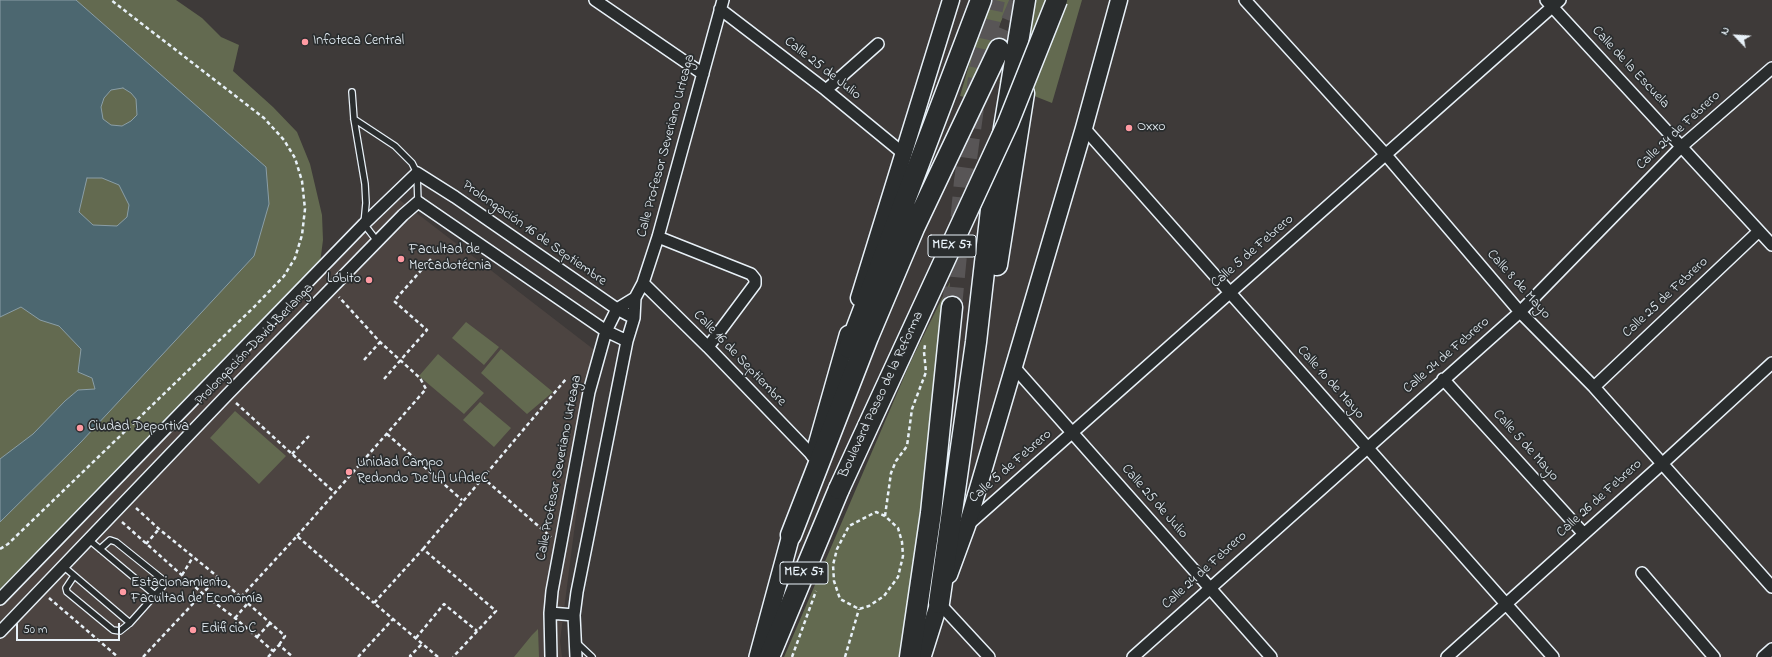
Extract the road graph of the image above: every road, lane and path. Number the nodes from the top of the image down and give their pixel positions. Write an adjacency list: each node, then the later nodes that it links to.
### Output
1 (111, 0): 76 (path)
2 (595, 0): 15 (street)
3 (951, 0): 21 (main road)
4 (981, 0): 53 (highway)
5 (1025, 0): 42 (highway, MEX 57, bridge)
6 (1038, 0): 42 (highway, bridge)
7 (1057, 0): 125 (highway, Boulevard Paseo de la Reforma / MEX 57, bridge)
8 (1119, 0): 19 (main road)
9 (1245, 0): 22 (street, Calle 8 de Mayo)
10 (1553, 2): 20 (street, Calle de la Escuela); 22 (street, Calle 5 de Febrero)
11 (722, 4): 15 (street, Calle Profesor Severiano Urteaga); 16 (street, Calle 25 de Julio)
12 (878, 44): 16 (street)
13 (1000, 49): 72 (highway)
14 (1772, 68): 20 (street, Calle 24 de Febrero)
15 (703, 74): 27 (street, Calle Profesor Severiano Urteaga)
16 (826, 90): 21 (street, Calle 25 de Julio)
17 (352, 92): 18 (lane)
18 (354, 119): 23 (lane); 25 (lane)
19 (1084, 128): 33 (street, Calle 10 de Mayo); 48 (main road)
20 (1682, 146): 26 (street, Calle de la Escuela); 37 (street, Calle 24 de Febrero)
21 (904, 154): 53 (main road)
22 (1386, 155): 33 (street, Calle 5 de Febrero); 37 (street, Calle 8 de Mayo)
23 (417, 173): 24 (lane); 25 (street, Prolongación David Berlanga); 36 (street, Prolongación 16 de Septiembre)
24 (418, 202): 28 (street, Prolongación David Berlanga); 39 (street)
25 (364, 224): 28 (lane); 92 (street, Prolongación David Berlanga)
26 (1759, 230): 29 (street, Calle de la Escuela); 52 (street, Calle 25 de Febrero)
27 (658, 237): 31 (street, Calle Profesor Severiano Urteaga); 43 (street)
28 (377, 241): 32 (street, Prolongación David Berlanga)
29 (1772, 245)
30 (432, 258): 46 (path)
31 (643, 283): 34 (street, Calle Profesor Severiano Urteaga); 43 (street, Calle 16 de Septiembre)
32 (332, 288): 41 (path); 54 (street, Prolongación David Berlanga)
33 (1230, 292): 55 (street, Calle 5 de Febrero); 58 (street, Calle 10 de Mayo)
34 (635, 298): 36 (street); 38 (street, Calle Profesor Severiano Urteaga)
35 (952, 307): 128 (highway)
36 (617, 309): 38 (street, Prolongación 16 de Septiembre); 39 (street, Calle Profesor Severiano Urteaga)
37 (1520, 312): 51 (street, Calle 24 de Febrero); 52 (street, Calle 8 de Mayo)
38 (634, 318): 40 (street, Calle Profesor Severiano Urteaga)
39 (606, 330): 40 (street); 75 (street, Calle Profesor Severiano Urteaga)
40 (627, 341): 99 (street, Calle Profesor Severiano Urteaga)
41 (380, 342): 45 (path); 46 (path)
42 (976, 342): 95 (highway, MEX 57)
43 (708, 347): 60 (street, Calle 16 de Septiembre)
44 (920, 354): 67 (path)
45 (364, 360)
46 (401, 361): 49 (path); 56 (path)
47 (1772, 362): 61 (street, Calle 26 de Febrero)
48 (1014, 367): 55 (street, Calle 25 de Julio); 68 (main road)
49 (384, 379)
50 (566, 379): 62 (path)
51 (1443, 379): 58 (street, Calle 24 de Febrero); 70 (street, Calle 5 de Mayo)
52 (1594, 386): 61 (street, Calle 8 de Mayo)
53 (832, 393): 60 (main road)
54 (227, 395): 59 (path); 64 (street, Prolongación David Berlanga)
55 (1073, 433): 68 (street, Calle 5 de Febrero); 86 (street, Calle 25 de Julio)
56 (387, 434): 63 (path); 65 (path)
57 (308, 436): 59 (path)
58 (1367, 447): 86 (street, Calle 24 de Febrero); 96 (street, Calle 10 de Mayo)
59 (292, 454): 63 (path)
60 (813, 456): 72 (main road)
61 (1663, 464): 70 (street, Calle 26 de Febrero); 85 (street, Calle 8 de Mayo)
62 (482, 477): 65 (path); 75 (path)
63 (335, 492): 71 (path)
64 (127, 499): 66 (street, Prolongación David Berlanga); 69 (path)
65 (462, 500): 78 (path)
66 (113, 513): 73 (street, Prolongación David Berlanga); 74 (path)
67 (885, 516): 97 (path); 97 (path)
68 (967, 526): 95 (main road)
69 (159, 529): 74 (path); 79 (path)
70 (1584, 534): 96 (street, Calle 26 de Febrero)
71 (297, 536): 91 (path); 94 (path)
72 (792, 536): 124 (main road)
73 (88, 539): 77 (lane); 80 (street, Prolongación David Berlanga)
74 (146, 544): 82 (path)
75 (560, 546): 98 (street, Calle Profesor Severiano Urteaga)
76 (0, 549)
77 (100, 549): 90 (lane); 90 (lane)
78 (423, 549): 94 (path); 104 (path)
79 (194, 557): 82 (path); 84 (path)
80 (63, 566): 83 (lane); 87 (street, Prolongación David Berlanga)
81 (1642, 573): 135 (street)
82 (182, 575): 89 (path)
83 (74, 576): 103 (lane); 103 (lane)
84 (218, 577): 89 (path); 91 (path)
85 (1772, 587)
86 (1209, 588): 131 (street, Calle 24 de Febrero); 132 (street, Calle 25 de Julio)
87 (40, 590): 105 (street, Prolongación David Berlanga); 113 (path)
88 (817, 590): 126 (path)
89 (202, 593): 100 (path); 114 (path)
90 (155, 595): 103 (lane)
91 (241, 597): 93 (path)
92 (0, 599)
93 (248, 603): 100 (path); 102 (path)
94 (374, 603): 101 (path)
95 (939, 603): 129 (main road, MEX 57); 130 (street)
96 (1505, 604): 133 (street, Calle 26 de Febrero); 134 (street, Calle 10 de Mayo)
97 (859, 609): 127 (path)
98 (550, 613): 99 (street); 121 (street, Calle Profesor Severiano Urteaga)
99 (574, 615): 108 (street, Calle Profesor Severiano Urteaga)
100 (235, 618): 106 (path)
101 (393, 619): 107 (path); 117 (path)
102 (271, 622): 106 (path); 110 (path)
103 (130, 623)
104 (477, 631): 107 (path); 120 (path)
105 (0, 632)
106 (257, 637): 112 (path)
107 (416, 638): 109 (path)
108 (575, 641): 122 (street, Calle Profesor Severiano Urteaga); 123 (lane)
109 (423, 643): 118 (path); 119 (path)
110 (279, 645): 112 (path); 116 (path)
111 (1772, 649): 136 (street)
112 (273, 651): 115 (path)
113 (118, 657)
114 (143, 657)
115 (268, 657)
116 (293, 657)
117 (358, 657)
118 (412, 657)
119 (438, 657)
120 (453, 657)
121 (551, 657)
122 (576, 657)
123 (592, 657)
124 (758, 657)
125 (769, 657)
126 (792, 657)
127 (845, 657)
128 (910, 657)
129 (922, 657)
130 (989, 657)
131 (1133, 657)
132 (1271, 657)
133 (1447, 657)
134 (1552, 657)
135 (1714, 657)
136 (1763, 657)

